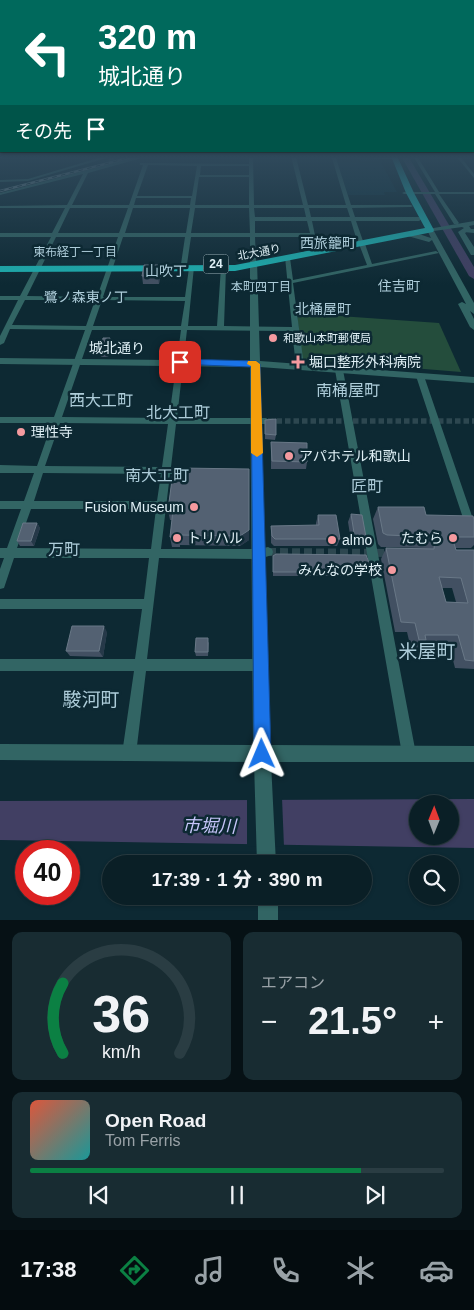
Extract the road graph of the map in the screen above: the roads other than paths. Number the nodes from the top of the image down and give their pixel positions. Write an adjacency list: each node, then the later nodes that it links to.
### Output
1 (73, 199): 11 (street)
2 (133, 199): 12 (street)
3 (194, 199): 13 (street)
4 (252, 199): 14 (street)
5 (305, 199): 15 (street)
6 (346, 199): 16 (street)
7 (409, 199): 17 (highway)
8 (410, 199): 24 (highway)
9 (440, 199): 23 (street)
10 (0, 206): 11 (street)
11 (69, 206): 12 (street); 26 (street)
12 (130, 206): 13 (street); 27 (street)
13 (192, 206): 14 (street); 28 (street)
14 (252, 206): 15 (street); 19 (street)
15 (307, 206): 16 (street); 20 (street)
16 (348, 206): 17 (street); 21 (street)
17 (411, 206): 18 (highway)
18 (418, 219): 21 (street); 24 (highway)
19 (252, 220): 20 (street); 29 (street)
20 (310, 220): 21 (street); 30 (street)
21 (353, 220): 31 (street)
22 (474, 222): 23 (street)
23 (455, 227): 24 (street); 34 (street)
24 (427, 232): 31 (highway, 北大通り / 24); 31 (highway, 北大通り / 24); 33 (street); 49 (street)
25 (0, 235): 26 (street)
26 (55, 235): 27 (street); 39 (street)
27 (120, 235): 28 (street); 40 (street)
28 (188, 235): 29 (street); 41 (street)
29 (252, 235): 30 (street); 36 (street)
30 (313, 235): 32 (street)
31 (361, 243): 32 (highway, 北大通り / 24); 35 (highway, 北大通り / 24); 38 (street)
32 (316, 249): 36 (highway, 北大通り / 24)
33 (436, 253): 38 (street); 51 (street)
34 (474, 253)
35 (287, 258): 36 (highway, 北大通り / 24); 44 (street)
36 (253, 263): 41 (highway, 北大通り / 24); 42 (highway, 北大通り / 24); 55 (street)
37 (0, 265): 39 (highway, 北大通り / 24)
38 (370, 265): 44 (street)
39 (39, 266): 40 (highway, 北大通り / 24); 43 (highway, 北大通り / 24); 46 (street)
40 (110, 266): 41 (highway, 北大通り / 24); 47 (street)
41 (188, 266): 42 (highway, 北大通り / 24); 48 (street)
42 (223, 268): 54 (street)
43 (0, 269)
44 (290, 282): 56 (street)
45 (0, 298): 46 (street)
46 (23, 298): 47 (street); 50 (street)
47 (100, 299): 48 (street); 52 (street)
48 (188, 299): 53 (street)
49 (474, 311)
50 (8, 327): 52 (street); 57 (street)
51 (474, 327)
52 (88, 328): 53 (street); 59 (street)
53 (184, 329): 54 (street); 60 (street)
54 (220, 329): 55 (street)
55 (254, 329): 56 (street); 61 (street)
56 (295, 330): 62 (street)
57 (0, 343)
58 (0, 361): 59 (street, 城北通り)
59 (77, 362): 60 (street, 城北通り); 67 (street)
60 (180, 362): 61 (street, 城北通り); 68 (street)
61 (256, 364): 62 (street, 城北通り); 69 (street)
62 (300, 366): 63 (street, 城北通り)
63 (339, 370): 64 (street, 城北通り); 91 (street)
64 (420, 376): 65 (street, 城北通り); 77 (street)
65 (474, 380)
66 (0, 420): 67 (street)
67 (56, 420): 68 (street); 71 (street)
68 (173, 421): 69 (street); 72 (street)
69 (261, 421): 81 (street)
70 (0, 469): 71 (street)
71 (39, 469): 72 (street); 75 (street)
72 (166, 470): 73 (street); 76 (street)
73 (193, 471)
74 (0, 504): 75 (street)
75 (27, 505): 76 (street); 79 (street)
76 (161, 505): 80 (street)
77 (474, 536)
78 (0, 553): 79 (street)
79 (11, 553): 80 (street); 82 (street)
80 (155, 553): 81 (street); 84 (street)
81 (264, 553): 87 (street)
82 (0, 584)
83 (0, 604): 84 (street)
84 (148, 604): 86 (street)
85 (0, 665): 86 (street)
86 (140, 665): 87 (street); 89 (street)
87 (261, 666): 90 (street)
88 (0, 752): 89 (street)
89 (129, 754): 90 (street)
90 (262, 754): 91 (street); 93 (street)
91 (409, 754): 92 (street)
92 (474, 754)
93 (266, 855)
94 (268, 905): 95 (street)
95 (268, 920)

